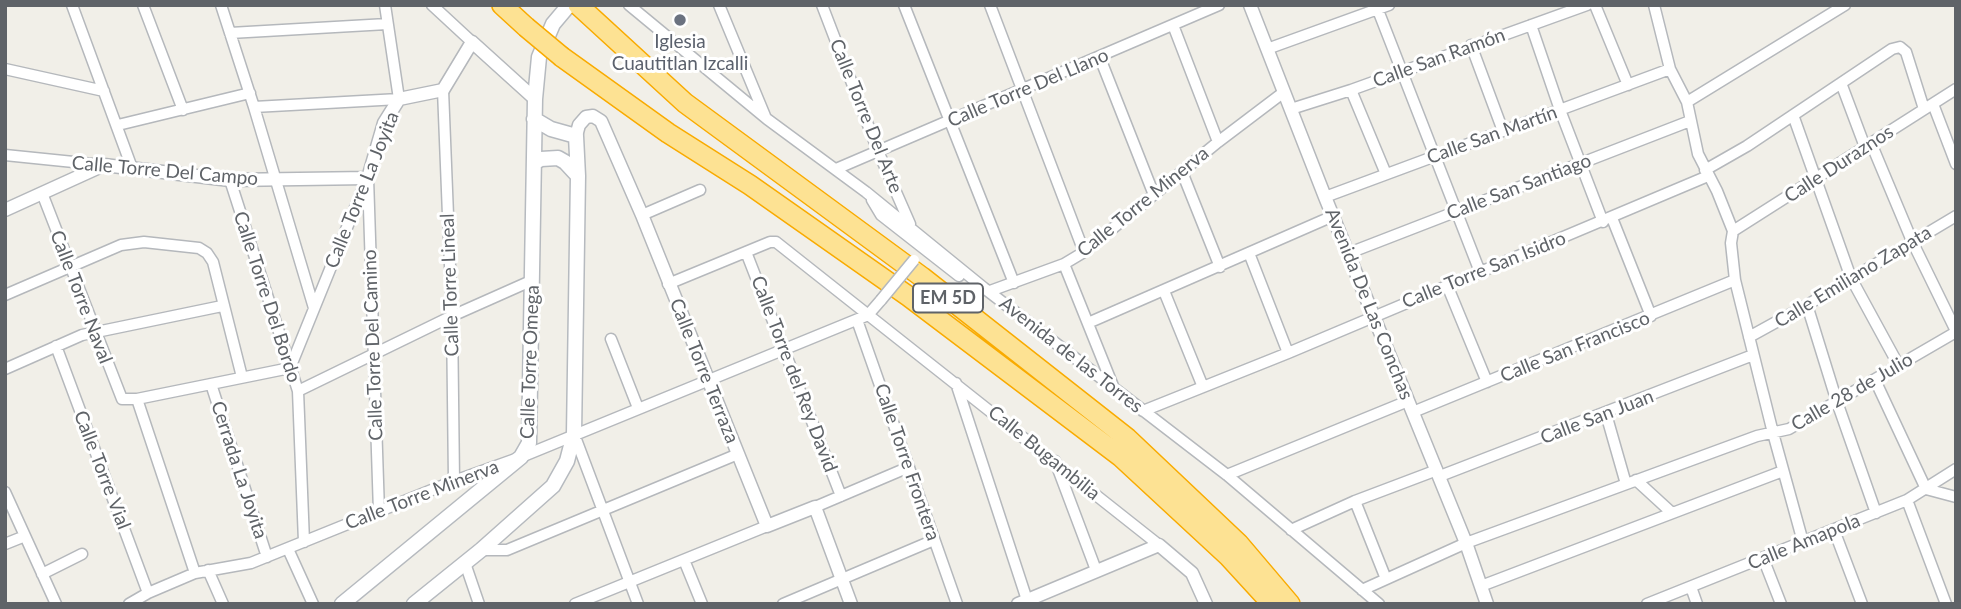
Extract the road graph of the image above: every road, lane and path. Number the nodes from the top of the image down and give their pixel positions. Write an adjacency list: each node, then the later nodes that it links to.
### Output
1 (72, 5): 37 (street)
2 (143, 5): 47 (street)
3 (221, 5): 24 (street)
4 (385, 5): 21 (street, Calle Torre La Joyita)
5 (432, 5): 25 (street)
6 (502, 5): 208 (highway, EM 5D, bridge)
7 (629, 5): 51 (street, Avenida de las Torres)
8 (719, 5): 51 (street)
9 (822, 5): 59 (street, Calle Torre Del Arte)
10 (904, 5): 52 (street)
11 (990, 5): 38 (street)
12 (1219, 5): 23 (street, Calle Torre Del Llano)
13 (1250, 5): 27 (street, Avenida De Las Conchas)
14 (1587, 5): 20 (street, Calle San Ramón)
15 (1595, 5): 33 (street)
16 (1654, 5): 31 (street)
17 (1845, 5): 43 (street)
18 (1381, 7): 27 (street); 30 (street)
19 (578, 8): 42 (main road, Calle Torre Omega); 209 (highway, EM 5D)
20 (1567, 8): 22 (street, Calle San Ramón)
21 (387, 24): 24 (street); 41 (street, Calle Torre La Joyita)
22 (1531, 24): 26 (street, Calle San Ramón); 48 (street)
23 (1173, 25): 28 (street, Calle Torre Del Llano); 57 (street)
24 (230, 33): 40 (street)
25 (472, 42): 35 (street); 42 (street)
26 (1471, 46): 30 (street, Calle San Ramón); 55 (street)
27 (1267, 49): 39 (street, Avenida De Las Conchas)
28 (1100, 58): 38 (street, Calle Torre Del Llano); 79 (street)
29 (5, 69): 37 (street)
30 (1401, 71): 36 (street, Calle San Ramón); 61 (street)
31 (1665, 71): 33 (street, Calle San Martín); 43 (street)
32 (1841, 83): 44 (street, Calle Torre San Isidro); 49 (street, Calle Torre San Isidro); 58 (street)
33 (1628, 85): 48 (street, Calle San Martín)
34 (1956, 89): 44 (street, Calle Duraznos)
35 (443, 90): 41 (street); 112 (street, Calle Torre Lineal)
36 (1351, 90): 46 (street, Calle San Ramón); 70 (street)
37 (104, 91): 54 (street)
38 (1023, 91): 52 (street, Calle Torre Del Llano); 92 (street)
39 (1284, 92): 46 (street, Avenida De Las Conchas); 57 (street, Calle Torre Minerva)
40 (250, 93): 45 (street); 47 (street)
41 (398, 99): 45 (street); 72 (street, Calle Torre La Joyita)
42 (535, 99): 50 (main road, Calle Torre Omega)
43 (1687, 102): 53 (street)
44 (1929, 106): 58 (street, Calle Duraznos); 64 (street)
45 (254, 107): 75 (street)
46 (1291, 109): 80 (street, Avenida De Las Conchas)
47 (183, 110): 54 (street)
48 (1560, 110): 55 (street, Calle San Martín); 63 (street)
49 (1793, 115): 69 (street, Calle Torre San Isidro); 74 (street)
50 (534, 119): 56 (main road); 62 (main road, Calle Torre Omega)
51 (767, 119): 67 (street, Avenida de las Torres)
52 (950, 121): 59 (street, Calle Torre Del Llano); 102 (street)
53 (1690, 121): 63 (street, Calle San Santiago); 69 (street)
54 (118, 125): 66 (street)
55 (1503, 131): 61 (street, Calle San Martín)
56 (576, 135): 71 (main road); 83 (street, Calle Torre Terraza)
57 (1218, 142): 68 (street, Calle Torre Minerva)
58 (1868, 145): 74 (street, Calle Duraznos); 89 (street)
59 (878, 151): 67 (street, Calle Torre Del Llano); 87 (street, Calle Torre Del Arte)
60 (5, 155): 65 (street, Calle Torre Del Campo)
61 (1434, 156): 70 (street, Calle San Martín); 82 (street)
62 (534, 163): 71 (main road); 101 (main road, Calle Torre Omega)
63 (1580, 164): 82 (street, Calle San Santiago); 86 (street)
64 (1956, 164)
65 (104, 165): 66 (street, Calle Torre Del Campo); 78 (street)
66 (132, 168): 73 (street, Calle Torre Del Campo)
67 (836, 169): 77 (street, Avenida de las Torres)
68 (1182, 172): 79 (street, Calle Torre Minerva); 97 (street)
69 (1707, 173): 86 (street, Calle Torre San Isidro); 88 (street)
70 (1386, 174): 80 (street, Calle San Martín)
71 (578, 176): 144 (main road)
72 (368, 178): 75 (street, Calle Torre Del Campo); 110 (street, Calle Torre La Joyita); 122 (street, Calle Torre Del Camino)
73 (230, 180): 75 (street, Calle Torre Del Campo); 127 (street, Calle Torre Del Bordo)
74 (1815, 180): 88 (street, Calle Duraznos); 99 (street)
75 (276, 181): 110 (street)
76 (700, 191): 83 (street)
77 (866, 192): 87 (street, Avenida de las Torres); 90 (street)
78 (41, 194): 81 (street); 96 (street, Calle Torre Naval)
79 (1154, 195): 92 (street, Calle Torre Minerva)
80 (1325, 197): 84 (street, Avenida De Las Conchas)
81 (5, 210)
82 (1455, 211): 94 (street, Calle San Santiago); 98 (street)
83 (642, 215): 103 (street, Calle Torre Terraza)
84 (1333, 216): 93 (street); 94 (street, Avenida De Las Conchas)
85 (1956, 216): 89 (street, Calle Emiliano Zapata)
86 (1607, 220): 98 (street, Calle Torre San Isidro); 113 (street)
87 (911, 226): 105 (street, Avenida de las Torres)
88 (1733, 231): 100 (street)
89 (1912, 242): 99 (street, Calle Emiliano Zapata); 117 (street)
90 (924, 248): 105 (street); 114 (street, bridge)
91 (746, 252): 103 (street); 114 (street, Calle Bugambilia); 121 (street, Calle Torre del Rey David)
92 (1084, 252): 95 (street, Calle Torre Minerva)
93 (1249, 253): 97 (street); 123 (street)
94 (1349, 253): 111 (street, Avenida De Las Conchas)
95 (1063, 264): 102 (street, Calle Torre Minerva); 115 (street)
96 (69, 266): 107 (street); 109 (street); 116 (street, Calle Torre Naval)
97 (1220, 267): 106 (street)
98 (1480, 272): 104 (street, Calle Torre San Isidro)
99 (1851, 278): 108 (street, Calle Emiliano Zapata); 125 (street)
100 (1735, 280): 113 (street, Calle San Francisco); 118 (street)
101 (533, 281): 112 (street); 146 (main road, Calle Torre Omega)
102 (1014, 283): 105 (street, Calle Torre Minerva)
103 (668, 284): 129 (street, Calle Torre Terraza)
104 (1447, 285): 111 (street, Calle Torre San Isidro); 132 (street)
105 (987, 290): 135 (street, Avenida de las Torres)
106 (1164, 291): 115 (street); 134 (street)
107 (5, 295)
108 (1807, 305): 118 (street, Calle Emiliano Zapata); 138 (street)
109 (222, 306): 116 (street); 128 (street)
110 (314, 308): 127 (street, Calle Torre La Joyita)
111 (1375, 315): 123 (street, Calle Torre San Isidro); 139 (street, Avenida De Las Conchas)
112 (452, 316): 122 (street); 153 (street, Calle Torre Lineal)
113 (1651, 316): 132 (street, Calle San Francisco)
114 (862, 318): 121 (street, Calle Torre Minerva); 131 (street, Calle Bugambilia); 148 (street, Calle Torre Frontera)
115 (1088, 323): 135 (street)
116 (95, 332): 120 (street); 137 (street, Calle Torre Naval)
117 (1956, 332): 125 (street, Calle 28 de Julio)
118 (1749, 337): 124 (street)
119 (611, 340): 140 (street)
120 (56, 346): 126 (street); 193 (street, Calle Torre Vial)
121 (785, 348): 129 (street, Calle Torre Minerva); 157 (street, Calle Torre del Rey David)
122 (374, 354): 136 (street); 163 (street, Calle Torre Del Camino)
123 (1288, 354): 134 (street, Calle Torre San Isidro)
124 (1753, 355): 142 (street, Calle San Juan); 143 (street)
125 (1899, 366): 130 (street, Calle 28 de Julio)
126 (5, 369)
127 (290, 369): 128 (street); 136 (street, Calle Torre Del Bordo)
128 (242, 377): 133 (street)
129 (708, 379): 140 (street, Calle Torre Minerva); 145 (street, Calle Torre Terraza)
130 (1875, 380): 138 (street, Calle 28 de Julio); 155 (street)
131 (955, 382): 147 (street, Calle Bugambilia); 194 (street)
132 (1487, 382): 139 (street, Calle San Francisco)
133 (211, 384): 137 (street); 179 (street, Cerrada La Joyita)
134 (1203, 387): 141 (street, Calle Torre San Isidro)
135 (1114, 389): 141 (street, Avenida de las Torres)
136 (298, 391): 171 (street, Calle Torre Del Bordo)
137 (138, 399): 185 (street)
138 (1837, 402): 143 (street, Calle 28 de Julio); 165 (street)
139 (1411, 407): 151 (street, Avenida De Las Conchas); 152 (street, Calle San Francisco)
140 (638, 408): 144 (street, Calle Torre Minerva)
141 (1143, 411): 152 (street, Avenida de las Torres)
142 (1606, 414): 151 (street, Calle San Juan); 154 (street)
143 (1773, 433): 150 (street); 154 (street, Calle 28 de Julio)
144 (575, 434): 146 (street, Calle Torre Minerva); 162 (street); 177 (main road)
145 (738, 454): 162 (street); 166 (street, Calle Torre Terraza)
146 (521, 457): 153 (street, Calle Torre Minerva); 198 (main road, Calle Torre Omega)
147 (1055, 461): 175 (street, Calle Bugambilia); 184 (street)
148 (909, 467): 157 (street); 170 (street, Calle Torre Frontera)
149 (1956, 469): 155 (street, Calle Amapola)
150 (1783, 471): 164 (street); 172 (street)
151 (1438, 473): 160 (street, Calle San Juan); 173 (street, Avenida De Las Conchas)
152 (1227, 475): 167 (street, Avenida de las Torres)
153 (454, 481): 163 (street, Calle Torre Minerva)
154 (1631, 482): 164 (street); 173 (street, Calle 28 de Julio)
155 (1926, 489): 158 (street); 159 (street, Calle Amapola)
156 (5, 492): 169 (street)
157 (841, 496): 161 (street)
158 (1956, 497)
159 (1907, 500): 165 (street, Calle Amapola); 216 (street)
160 (1355, 501): 167 (street, Calle San Juan); 188 (street)
161 (814, 507): 166 (street); 187 (street)
162 (603, 508): 177 (street); 189 (street)
163 (379, 512): 171 (street, Calle Torre Minerva)
164 (1672, 513): 190 (street)
165 (1876, 513): 168 (street, Calle Amapola)
166 (767, 526): 181 (street)
167 (1291, 530): 192 (street, Avenida de las Torres)
168 (1834, 530): 172 (street, Calle Amapola); 215 (street)
169 (25, 536): 174 (street); 186 (street)
170 (934, 540): 187 (street); 206 (street, Calle Torre Frontera)
171 (304, 542): 176 (street, Calle Torre Minerva)
172 (1804, 542): 180 (street, Calle Amapola)
173 (1466, 543): 188 (street, Calle 28 de Julio); 190 (street, Avenida De Las Conchas)
174 (5, 544)
175 (1158, 545): 184 (street); 207 (street, Calle Bugambilia)
176 (288, 549): 179 (street, Calle Torre Minerva); 197 (street)
177 (481, 550): 182 (main road)
178 (82, 554): 186 (street)
179 (267, 557): 183 (street, Calle Torre Minerva)
180 (1763, 558): 191 (street, Calle Amapola); 214 (street)
181 (684, 560): 189 (street); 203 (street)
182 (465, 563): 199 (main road); 200 (street)
183 (208, 570): 185 (street, Calle Torre Minerva); 196 (street)
184 (1096, 570): 194 (street)
185 (195, 573): 193 (street, Calle Torre Minerva)
186 (43, 574): 195 (street)
187 (841, 579): 204 (street); 205 (street)
188 (1386, 579): 192 (street, Calle 28 de Julio)
189 (631, 581): 201 (street); 202 (street)
190 (1481, 586): 211 (street, Avenida De Las Conchas)
191 (1691, 587): 212 (street, Calle Amapola); 213 (street)
192 (1362, 590): 210 (street, Avenida de las Torres)
193 (139, 600)
194 (1023, 602)
195 (56, 604)
196 (223, 604)
197 (313, 604)
198 (342, 604)
199 (414, 604)
200 (479, 604)
201 (575, 604)
202 (638, 604)
203 (702, 604)
204 (783, 604)
205 (851, 604)
206 (957, 604)
207 (1206, 604)
208 (1272, 604)
209 (1290, 604)
210 (1380, 604)
211 (1487, 604)
212 (1647, 604)
213 (1697, 604)
214 (1781, 604)
215 (1862, 604)
216 (1946, 604)

